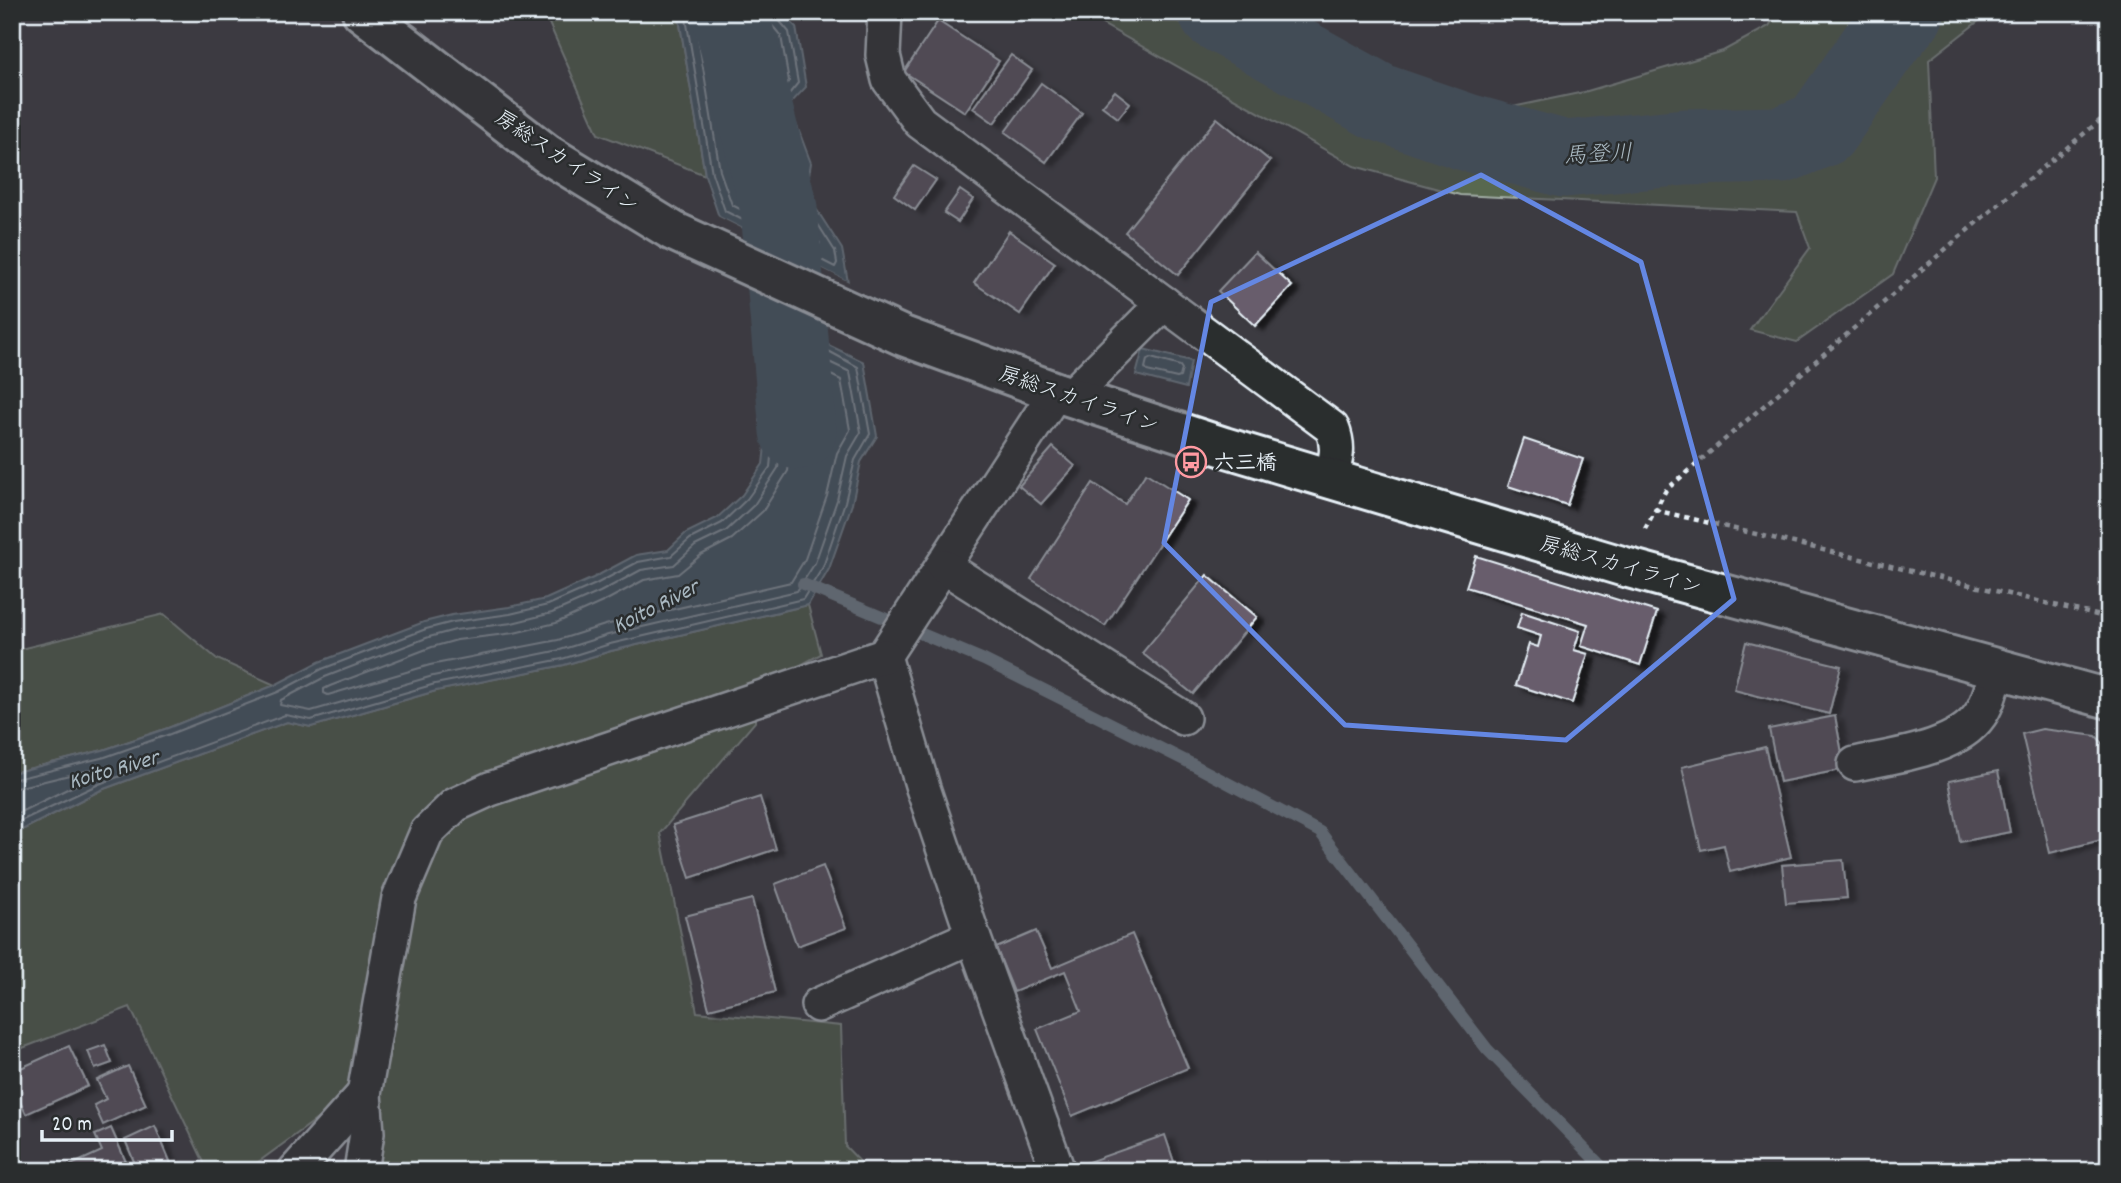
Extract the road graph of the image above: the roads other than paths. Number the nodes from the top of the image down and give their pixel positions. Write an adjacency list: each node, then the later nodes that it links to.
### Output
1 (362, 12): 4 (main road, 房総スカイライン)
2 (885, 12): 3 (street)
3 (1164, 303): 4 (street); 5 (street)
4 (1063, 395): 5 (main road, 房総スカイライン); 6 (street)
5 (1330, 479): 8 (main road, 房総スカイライン)
6 (939, 572): 7 (street); 10 (street)
7 (888, 650): 12 (street); 14 (street)
8 (1998, 669): 9 (main road, 房総スカイライン); 11 (street)
9 (2109, 699)
10 (1183, 718)
11 (1855, 764)
12 (973, 936): 13 (street); 17 (street)
13 (818, 1005)
14 (364, 1094): 15 (street); 16 (street)
15 (296, 1171)
16 (361, 1171)
17 (1058, 1171)

